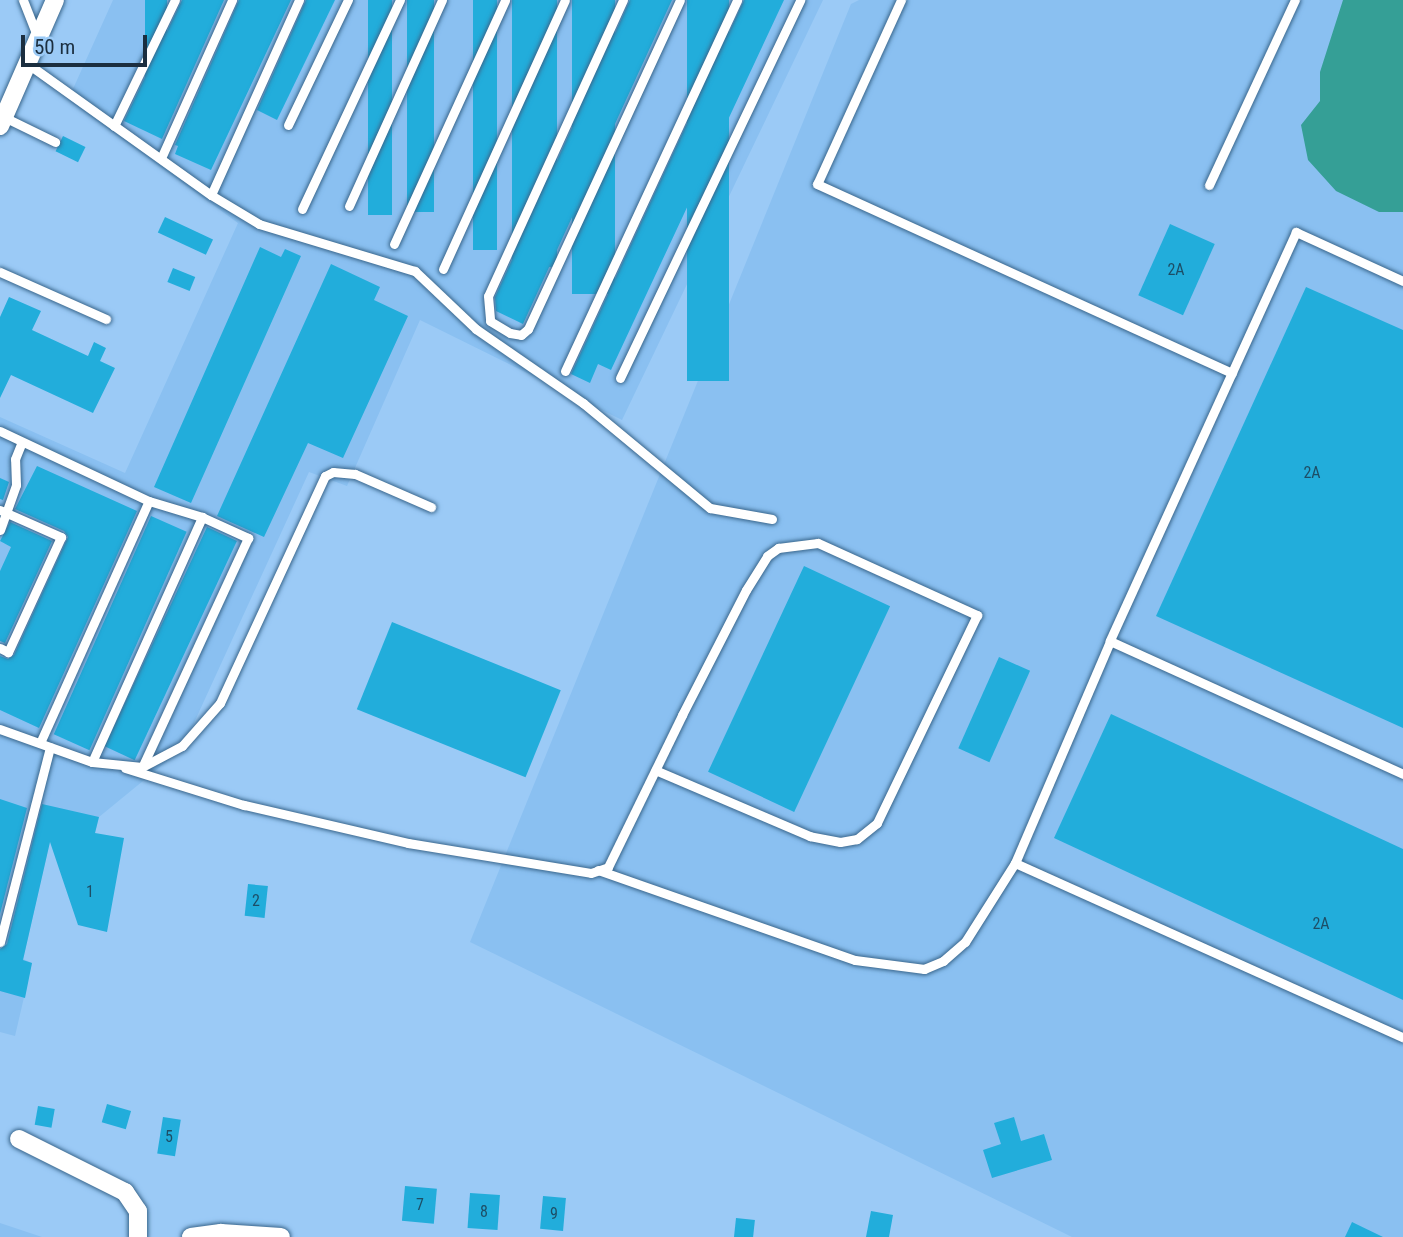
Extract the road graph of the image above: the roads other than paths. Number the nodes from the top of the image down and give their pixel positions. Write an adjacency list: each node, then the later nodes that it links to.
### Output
1 (23, 0): 17 (lane)
2 (55, 0): 17 (street)
3 (175, 0): 21 (lane)
4 (232, 0): 23 (lane)
5 (299, 0): 25 (lane)
6 (348, 0): 20 (lane)
7 (400, 0): 27 (lane)
8 (442, 0): 26 (lane)
9 (505, 0): 28 (lane)
10 (565, 0): 29 (lane)
11 (623, 0): 12 (lane)
12 (680, 0)
13 (737, 0): 33 (lane)
14 (800, 0): 35 (lane)
15 (901, 0): 34 (lane)
16 (1295, 0): 24 (lane)
17 (38, 40): 18 (street)
18 (28, 64): 19 (street); 21 (lane)
19 (2, 121): 22 (lane)
20 (288, 125)
21 (114, 126): 23 (lane)
22 (55, 142)
23 (162, 156): 25 (lane)
24 (1209, 185)
25 (211, 195): 42 (lane)
26 (349, 206)
27 (302, 209)
28 (394, 244)
29 (443, 269)
30 (0, 272): 32 (lane)
31 (1403, 281): 34 (lane)
32 (106, 319)
33 (565, 371)
34 (1232, 373): 44 (lane)
35 (620, 378)
36 (0, 431): 37 (lane)
37 (22, 442): 38 (lane); 40 (lane)
38 (149, 501): 41 (lane); 47 (lane)
39 (431, 507): 50 (lane)
40 (2, 511): 43 (lane); 45 (lane)
41 (202, 517): 49 (lane); 50 (lane)
42 (772, 519)
43 (0, 530)
44 (1110, 641): 53 (lane); 54 (lane)
45 (0, 648)
46 (0, 729): 47 (lane)
47 (40, 743): 48 (lane)
48 (50, 747): 49 (lane); 56 (lane)
49 (92, 762): 51 (lane)
50 (142, 767): 51 (lane)
51 (125, 768): 55 (lane)
52 (655, 771): 52 (lane); 55 (lane)
53 (1403, 774)
54 (1014, 863): 55 (lane); 57 (lane)
55 (598, 870)
56 (0, 942)
57 (1403, 1037)
58 (19, 1139): 59 (street)
59 (138, 1237)
60 (191, 1237): 61 (street)
61 (281, 1237)

